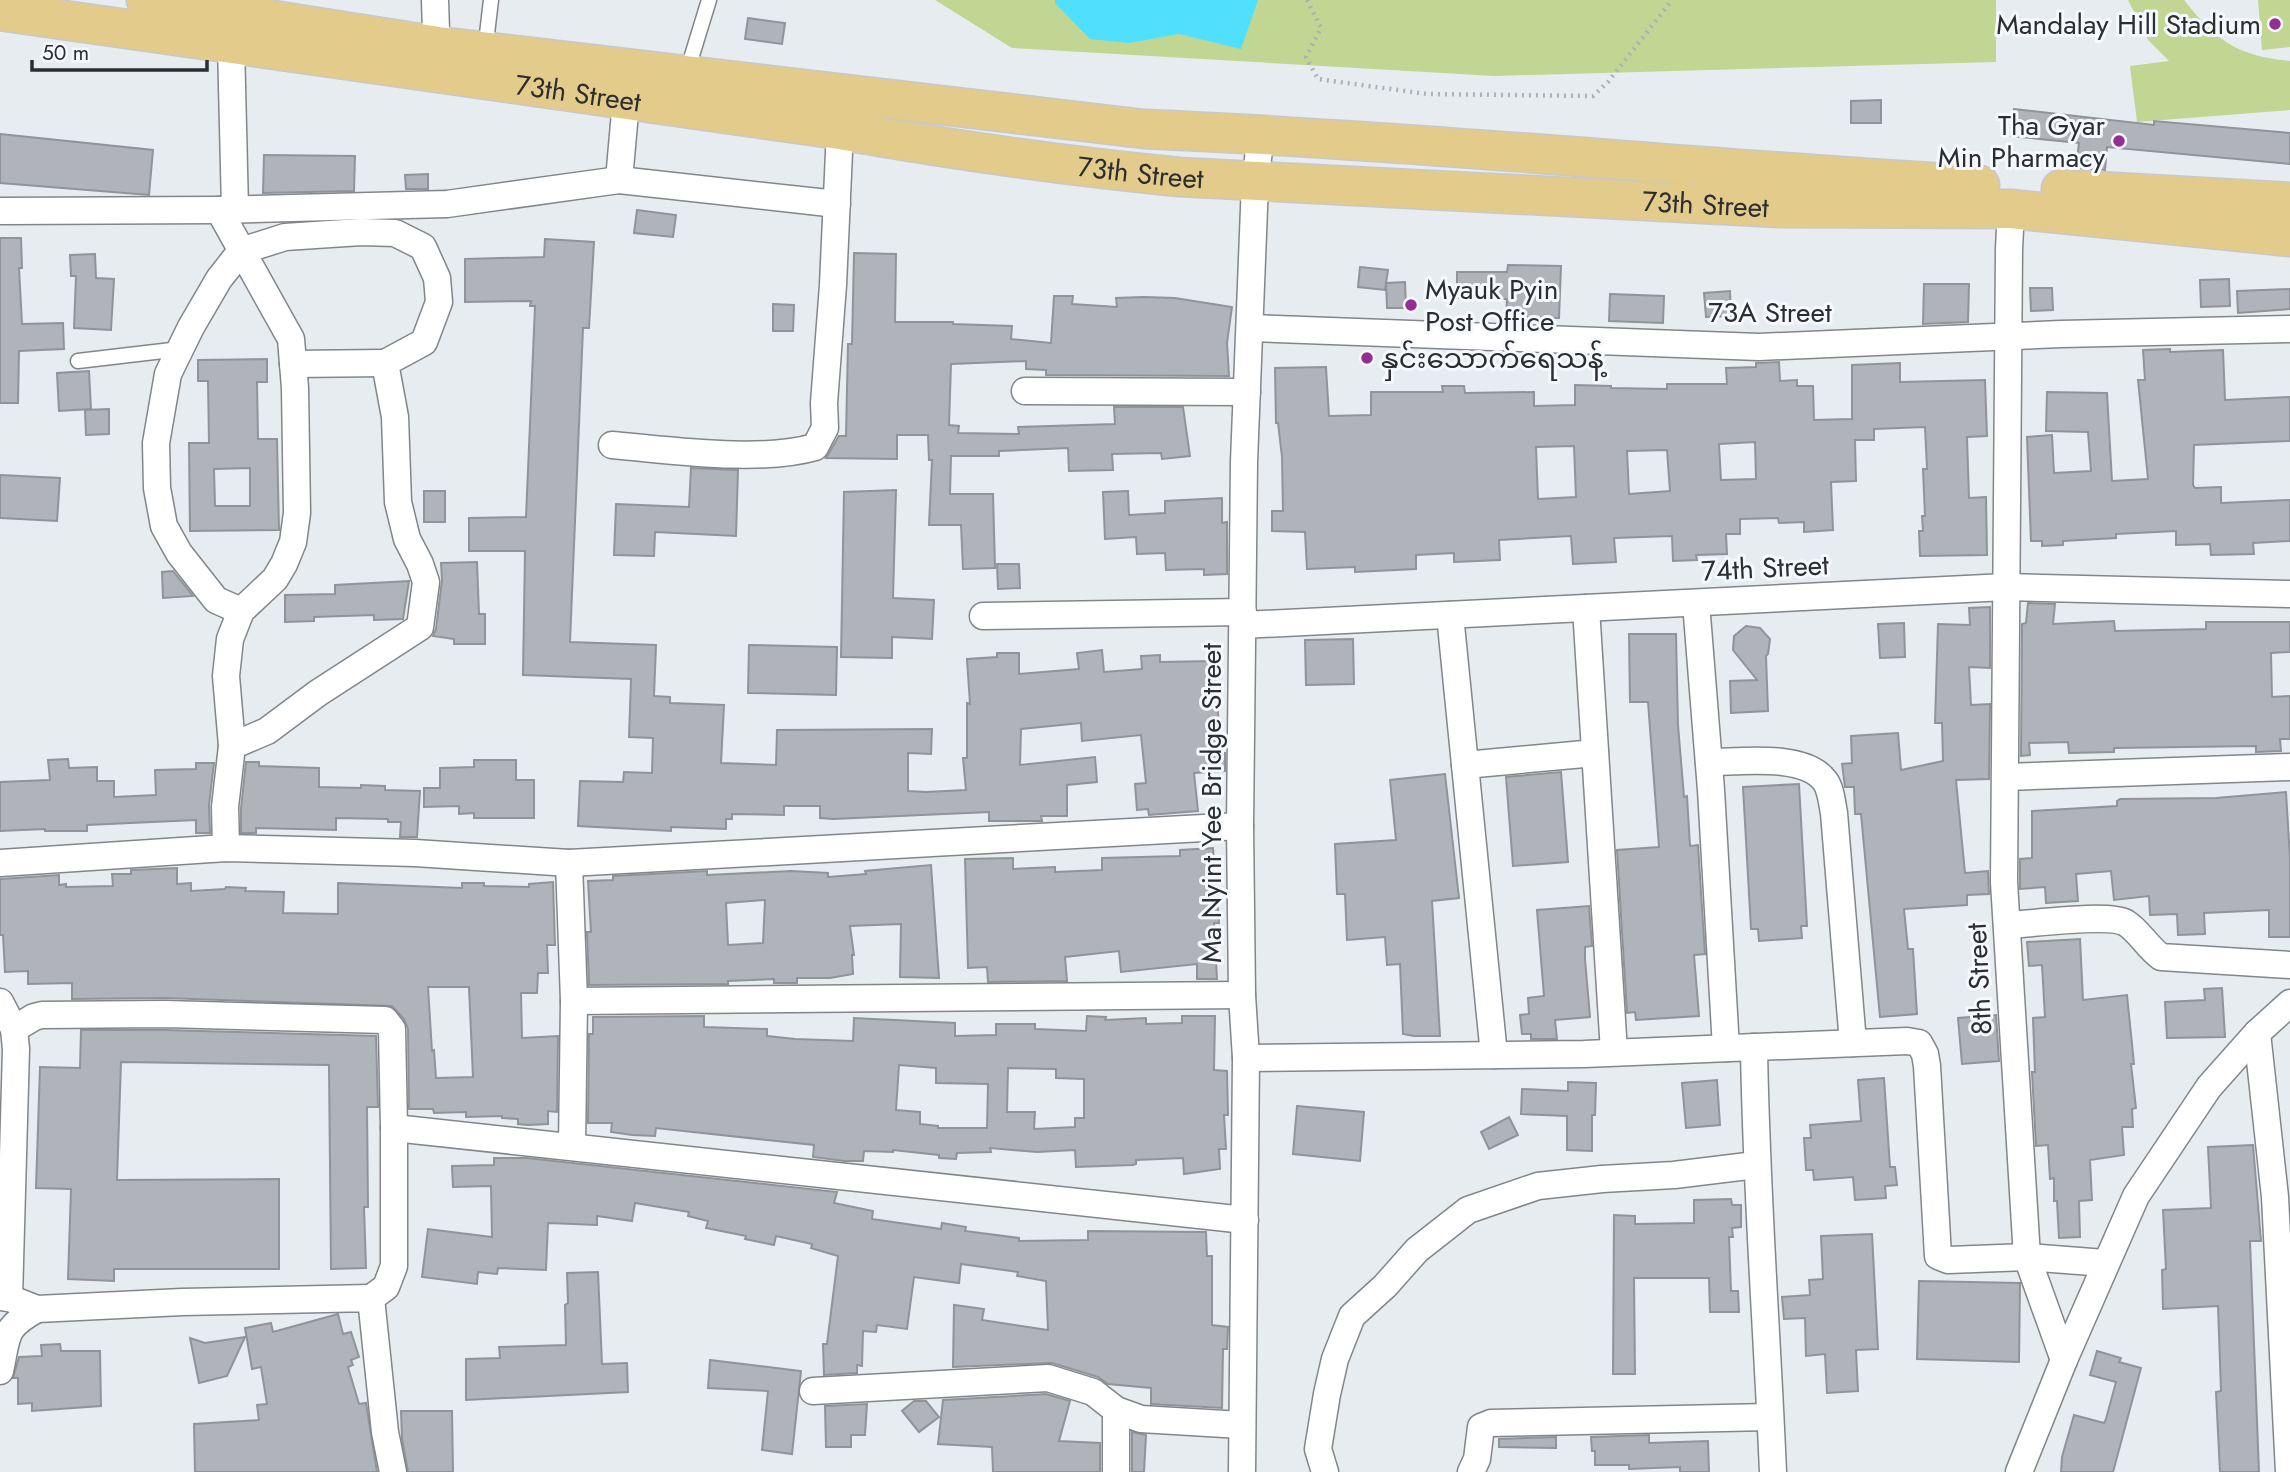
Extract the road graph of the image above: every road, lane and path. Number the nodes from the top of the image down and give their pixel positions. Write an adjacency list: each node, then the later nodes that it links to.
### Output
1 (146, 0): 10 (main road, 73th Street)
2 (435, 0): 10 (street)
3 (491, 0): 9 (lane)
4 (709, 0): 11 (lane)
5 (1307, 0): 6 (path)
6 (1672, 0)
7 (0, 11): 8 (main road, 73th Street)
8 (231, 45): 10 (main road, 73th Street); 20 (street)
9 (485, 52): 10 (main road, 73th Street); 11 (main road, 73th Street)
10 (438, 60): 12 (main road, 73th Street)
11 (686, 76): 14 (main road, 73th Street)
12 (626, 101): 13 (main road, 73th Street); 15 (street)
13 (840, 130): 16 (main road, 73th Street); 18 (street)
14 (1261, 134): 16 (street, Ma Nyint Yee Bridge Street); 17 (main road, 73th Street)
15 (619, 180): 18 (street); 20 (street)
16 (1255, 183): 19 (main road, 73th Street); 24 (street, Ma Nyint Yee Bridge Street)
17 (2290, 202)
18 (837, 204): 33 (street)
19 (2011, 209): 22 (main road, 73th Street); 26 (street, 8th Street)
20 (227, 210): 21 (street); 23 (street)
21 (0, 211)
22 (2290, 237)
23 (242, 251): 27 (street); 29 (street); 30 (street)
24 (1250, 328): 26 (street, 73A Street); 32 (street, Ma Nyint Yee Bridge Street)
25 (2290, 329): 26 (street, 73A Street)
26 (2010, 336): 34 (street, 8th Street)
27 (180, 349): 28 (lane); 38 (street)
28 (78, 361)
29 (385, 363): 30 (street); 42 (street)
30 (293, 364): 38 (street)
31 (1025, 391): 32 (street)
32 (1247, 392): 41 (street, Ma Nyint Yee Bridge Street)
33 (612, 445)
34 (2006, 587): 35 (street, 74th Street); 36 (street, 74th Street); 47 (street, 8th Street)
35 (2290, 594)
36 (1696, 603): 37 (street, 74th Street); 44 (street)
37 (1587, 608): 40 (street, 74th Street); 43 (street)
38 (241, 611): 42 (street)
39 (983, 615): 41 (street, 74th Street)
40 (1451, 615): 41 (street, 74th Street); 45 (street)
41 (1243, 619): 48 (street, Ma Nyint Yee Bridge Street)
42 (232, 746): 49 (street)
43 (1595, 753): 45 (street); 63 (street)
44 (1709, 762): 60 (street); 62 (street)
45 (1465, 765): 64 (street)
46 (2290, 767): 47 (street)
47 (2006, 777): 52 (street, 8th Street)
48 (1240, 826): 51 (street); 54 (street, Ma Nyint Yee Bridge Street)
49 (226, 848): 50 (street); 51 (street)
50 (0, 863)
51 (569, 863): 55 (street)
52 (2007, 925): 53 (street); 72 (street, 8th Street)
53 (2290, 965)
54 (1242, 995): 55 (street); 65 (street, Ma Nyint Yee Bridge Street)
55 (574, 1001): 68 (street)
56 (0, 1002): 58 (street)
57 (2290, 1003): 59 (street)
58 (14, 1029): 66 (street); 67 (street)
59 (2271, 1029): 70 (street); 73 (street)
60 (1853, 1042): 61 (street); 72 (street)
61 (1754, 1046): 62 (street); 69 (street)
62 (1726, 1048): 63 (street)
63 (1614, 1052): 64 (street)
64 (1494, 1055): 65 (street)
65 (1246, 1058): 71 (street, Ma Nyint Yee Bridge Street)
66 (8, 1087): 74 (street)
67 (394, 1128): 68 (street); 75 (street)
68 (572, 1146): 71 (street)
69 (1756, 1165): 81 (street); 86 (street)
70 (2282, 1197): 90 (street)
71 (1245, 1220): 82 (street, Ma Nyint Yee Bridge Street)
72 (2027, 1257): 73 (street); 77 (street, 8th Street)
73 (2105, 1263): 77 (street)
74 (5, 1297): 76 (street)
75 (371, 1298): 76 (street); 83 (street)
76 (37, 1309): 78 (street)
77 (2064, 1360): 89 (street)
78 (0, 1371)
79 (813, 1391): 80 (street)
80 (1116, 1410): 82 (street); 84 (street)
81 (1770, 1416): 87 (street); 88 (street)
82 (1241, 1425): 85 (street, Ma Nyint Yee Bridge Street)
83 (393, 1472)
84 (1116, 1472)
85 (1242, 1472)
86 (1325, 1472)
87 (1471, 1472)
88 (1773, 1472)
89 (2019, 1472)
90 (2289, 1472)

